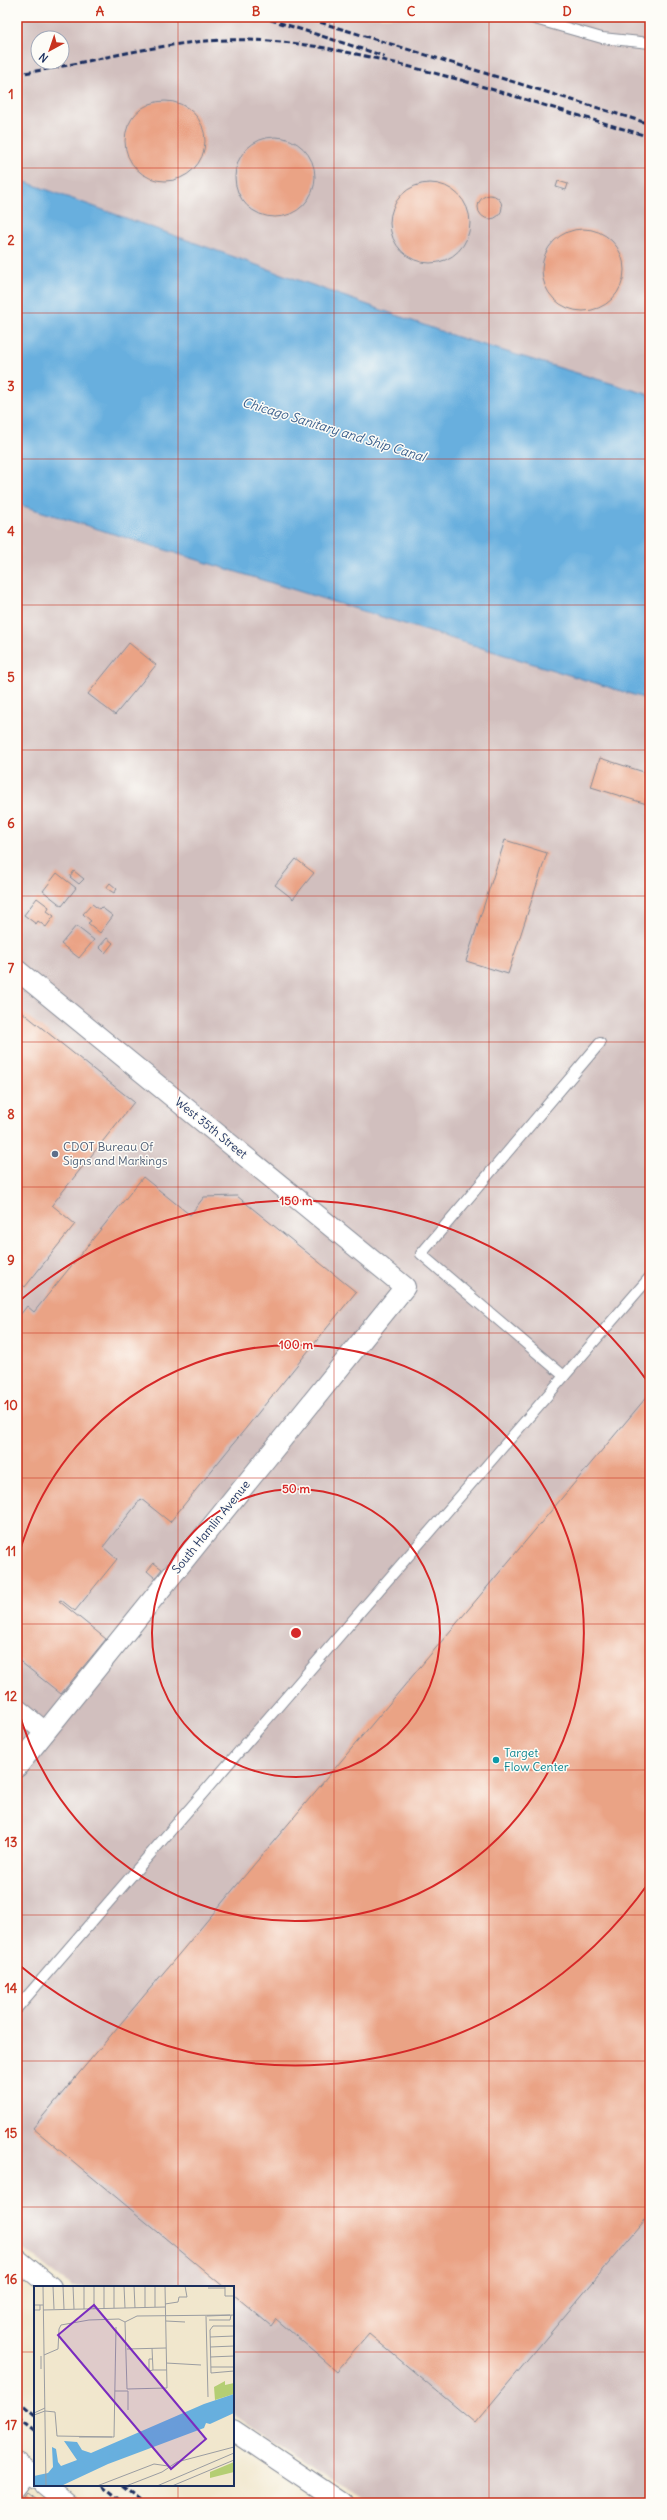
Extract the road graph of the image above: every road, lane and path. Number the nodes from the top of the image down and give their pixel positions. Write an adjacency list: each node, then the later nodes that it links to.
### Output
1 (528, 17): 2 (lane)
2 (650, 43)
3 (17, 970): 6 (street, West 35th Street)
4 (600, 1043): 7 (lane)
5 (650, 1277): 7 (lane)
6 (405, 1287): 9 (street, South Hamlin Avenue)
7 (564, 1376): 11 (lane)
8 (17, 1709): 9 (street)
9 (45, 1732): 10 (street, South Hamlin Avenue)
10 (17, 1767)
11 (17, 2008)
12 (17, 2260): 13 (street)
13 (50, 2286)
14 (234, 2431): 19 (street)
15 (32, 2475): 17 (lane)
16 (45, 2486): 18 (street)
17 (17, 2492)
18 (66, 2503)
19 (342, 2503)

